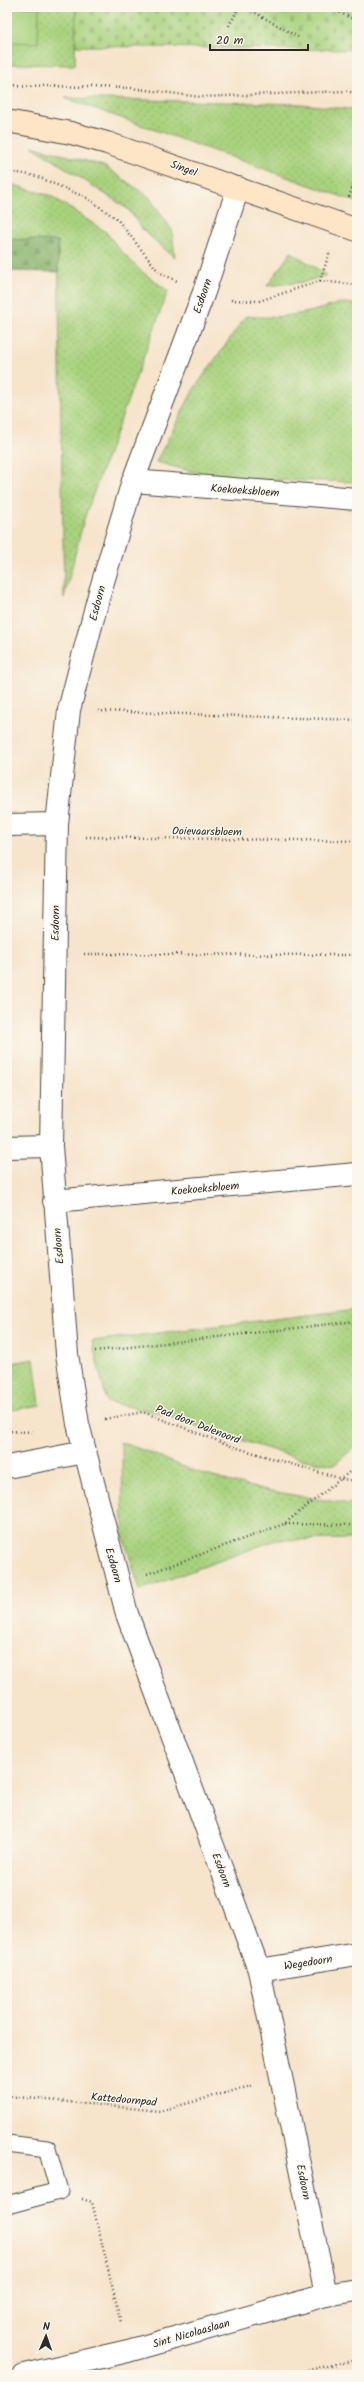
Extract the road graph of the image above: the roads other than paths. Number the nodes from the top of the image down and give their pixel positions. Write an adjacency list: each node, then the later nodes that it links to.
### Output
1 (7, 121): 2 (street, Singel)
2 (238, 188): 3 (street, Singel); 4 (street, Esdoorn)
3 (357, 230)
4 (133, 481): 5 (street, Koekoeksbloem); 7 (street, Esdoorn)
5 (357, 499)
6 (7, 826): 7 (street)
7 (57, 830): 8 (street, Esdoorn)
8 (51, 1146): 9 (street); 11 (street, Esdoorn)
9 (7, 1148)
10 (357, 1174): 11 (street, Koekoeksbloem)
11 (54, 1201): 12 (street, Esdoorn)
12 (85, 1452): 13 (street); 15 (street, Esdoorn)
13 (7, 1467)
14 (357, 1954): 15 (street, Wegedoorn)
15 (259, 1970): 19 (street, Esdoorn)
16 (7, 2144): 17 (lane)
17 (7, 2205)
18 (357, 2290): 19 (street, Sint Nicolaaslaan)
19 (326, 2295): 20 (street, Sint Nicolaaslaan)
20 (24, 2375)

